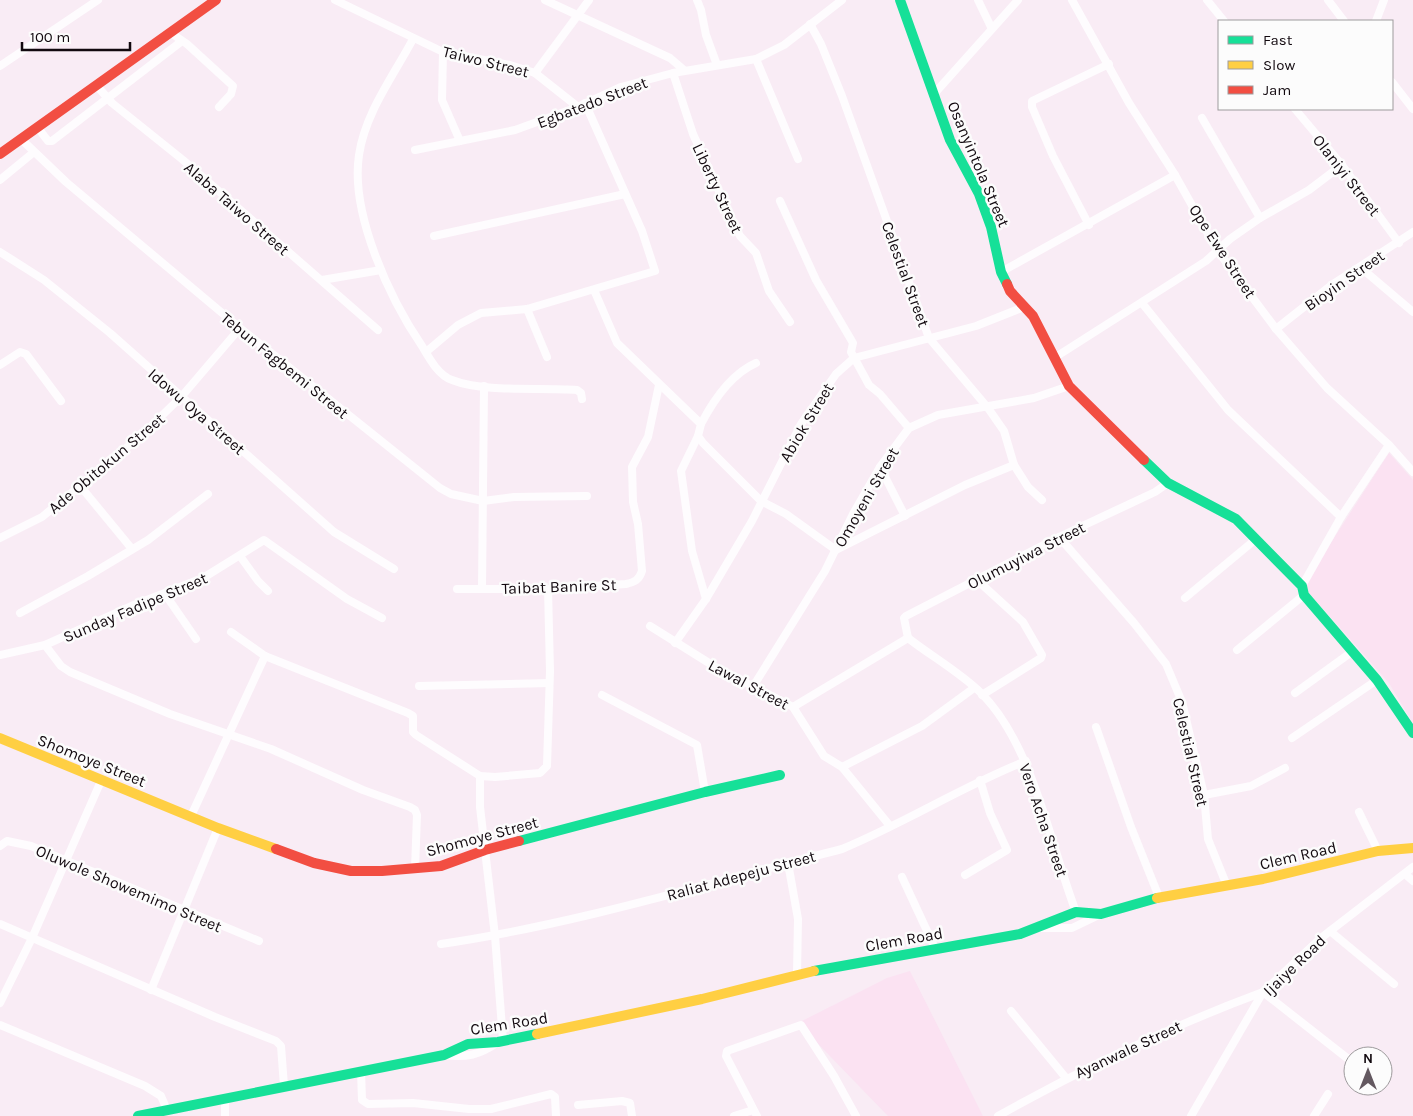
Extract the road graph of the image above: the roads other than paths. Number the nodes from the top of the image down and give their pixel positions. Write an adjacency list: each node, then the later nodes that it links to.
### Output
1 (98, 0): 28 (street)
2 (216, 0): 21 (street)
3 (335, 0): 22 (street, Taiwo Street)
4 (545, 0): 15 (street)
5 (590, 0): 15 (street)
6 (697, 0): 27 (street)
7 (900, 0): 34 (street, Osanyintola Street)
8 (978, 0): 20 (street)
9 (1018, 0): 20 (street)
10 (1072, 0): 26 (street, Ope Ewe Street)
11 (1207, 0): 16 (street)
12 (1328, 0): 17 (street)
13 (1384, 0): 18 (street)
14 (836, 1): 19 (street, Egbatedo Street)
15 (578, 15): 29 (street); 30 (street)
16 (1223, 20)
17 (1343, 20)
18 (1376, 20)
19 (810, 24): 25 (street, Egbatedo Street); 73 (street, Celestial Street)
20 (991, 28): 34 (street)
21 (171, 33): 23 (street); 33 (street)
22 (413, 39): 24 (street, Taiwo Street); 61 (street)
23 (182, 41): 35 (street); 37 (street)
24 (443, 52): 30 (street, Taiwo Street); 43 (street)
25 (756, 59): 27 (street, Egbatedo Street); 47 (street)
26 (1109, 64): 49 (street, Ope Ewe Street); 54 (street)
27 (717, 65): 29 (street, Egbatedo Street)
28 (0, 66)
29 (684, 70): 31 (street, Egbatedo Street)
30 (535, 73): 36 (street, Taiwo Street)
31 (673, 73): 36 (street, Egbatedo Street); 69 (street, Liberty Street)
32 (1393, 83): 38 (street)
33 (97, 86): 35 (street, Alaba Taiwo Street); 41 (street)
34 (934, 94): 62 (street, Osanyintola Street)
35 (108, 99): 41 (street); 63 (street, Alaba Taiwo Street)
36 (582, 105): 43 (street, Egbatedo Street); 51 (street)
37 (219, 108)
38 (1413, 109)
39 (1296, 110): 48 (street, Olaniyi Street)
40 (1202, 118): 53 (street)
41 (38, 128): 42 (street)
42 (21, 139): 45 (street, Tebun Fagbemi Street); 46 (street)
43 (460, 141): 44 (street, Egbatedo Street)
44 (414, 150)
45 (34, 152): 50 (street); 70 (street, Tebun Fagbemi Street)
46 (0, 154)
47 (798, 159)
48 (1342, 165): 53 (street); 57 (street, Olaniyi Street)
49 (1175, 175): 54 (street); 58 (street, Ope Ewe Street)
50 (0, 180)
51 (625, 194): 56 (street); 64 (street)
52 (780, 201): 76 (street)
53 (1260, 218): 58 (street)
54 (1089, 225): 62 (street)
55 (1413, 232): 57 (street, Bioyin Street)
56 (434, 236)
57 (1398, 243): 60 (street, Bioyin Street)
58 (1218, 250): 65 (street); 71 (street, Ope Ewe Street)
59 (0, 252): 83 (street, Idowu Oya Street)
60 (1360, 267): 68 (street); 71 (street, Bioyin Street)
61 (381, 270): 63 (street); 74 (street)
62 (1002, 272): 66 (street, Osanyintola Street)
63 (322, 280): 72 (street, Alaba Taiwo Street)
64 (594, 290): 67 (street); 80 (street)
65 (1142, 303): 77 (street); 102 (street)
66 (1024, 307): 73 (street, Abiok Street); 77 (street, Osanyintola Street)
67 (527, 309): 74 (street); 75 (street)
68 (1413, 312)
69 (790, 322)
70 (240, 328): 83 (street, Ade Obitokun Street); 100 (street, Tebun Fagbemi Street)
71 (1276, 329): 90 (street, Ope Ewe Street)
72 (378, 330)
73 (930, 338): 76 (street, Abiok Street); 86 (street, Celestial Street)
74 (426, 352): 81 (street)
75 (547, 357)
76 (854, 358): 88 (street); 99 (street, Abiok Street)
77 (1054, 358): 82 (street, Osanyintola Street)
78 (756, 363): 87 (street)
79 (0, 365): 85 (street)
80 (659, 385): 87 (street); 112 (street, Taibat Banire St)
81 (484, 386): 84 (street); 100 (street)
82 (1069, 386): 86 (street, Omoyeni Street); 94 (street, Osanyintola Street)
83 (182, 396): 95 (street, Ade Obitokun Street); 109 (street, Idowu Oya Street)
84 (582, 399)
85 (61, 401)
86 (988, 408): 88 (street, Omoyeni Street); 91 (street, Celestial Street)
87 (701, 424): 89 (street)
88 (909, 428): 92 (street, Omoyeni Street)
89 (698, 436): 99 (street); 118 (street)
90 (1389, 445): 93 (street, Ope Ewe Street); 102 (street)
91 (1014, 465): 98 (street, Celestial Street); 101 (street)
92 (880, 467): 101 (street); 107 (street, Omoyeni Street)
93 (1413, 472)
94 (1168, 483): 103 (street, Olumuyiwa Street); 105 (street, Osanyintola Street)
95 (81, 487): 104 (street, Ade Obitokun Street); 106 (street)
96 (208, 494): 106 (street)
97 (587, 496): 100 (street, Tebun Fagbemi Street)
98 (1042, 500)
99 (761, 501): 107 (street); 118 (street, Abiok Street)
100 (483, 502): 111 (street)
101 (905, 516): 107 (street)
102 (1341, 517): 114 (street)
103 (1059, 536): 110 (street, Olumuyiwa Street); 153 (street, Celestial Street)
104 (0, 538)
105 (1256, 539): 114 (street, Osanyintola Street); 117 (street)
106 (132, 549): 119 (street)
107 (836, 550): 133 (street, Omoyeni Street)
108 (240, 556): 115 (street); 116 (street, Sunday Fadipe Street); 120 (street, Sunday Fadipe Street)
109 (394, 569)
110 (976, 580): 123 (street, Olumuyiwa Street); 138 (street)
111 (482, 589): 112 (street, Taibat Banire St); 113 (street, Taibat Banire St)
112 (548, 589): 132 (street)
113 (457, 590)
114 (1303, 590): 127 (street); 128 (street, Osanyintola Street)
115 (268, 592)
116 (165, 594): 124 (street); 126 (street, Sunday Fadipe Street)
117 (1184, 598)
118 (706, 600): 125 (street, Abiok Street)
119 (20, 613)
120 (382, 618)
121 (650, 626): 125 (street, Lawal Street)
122 (231, 632): 130 (street)
123 (908, 638): 135 (street, Vero Acha Street); 139 (street)
124 (196, 639)
125 (675, 643): 133 (street, Lawal Street)
126 (45, 645): 129 (street, Sunday Fadipe Street); 142 (street)
127 (1237, 650)
128 (1353, 651): 131 (street, Osanyintola Street); 136 (street)
129 (0, 655)
130 (265, 656): 142 (street); 149 (street)
131 (1377, 680): 141 (street, Osanyintola Street); 144 (street)
132 (549, 683): 134 (street); 149 (street)
133 (754, 685): 139 (street, Lawal Street)
134 (419, 686)
135 (974, 688): 138 (street, Vero Acha Street); 146 (street)
136 (1295, 693)
137 (602, 695): 152 (street)
138 (982, 695): 145 (street, Vero Acha Street)
139 (794, 706): 146 (street, Lawal Street)
140 (1096, 727): 171 (street)
141 (1413, 732)
142 (228, 735): 155 (street); 165 (street)
143 (0, 738): 151 (street, Shomoye Street)
144 (1292, 738)
145 (1026, 762): 150 (street, Raliat Adepeju Street); 173 (street, Vero Acha Street)
146 (842, 767): 156 (street, Lawal Street)
147 (1285, 768): 153 (street)
148 (780, 775): 152 (street, Shomoye Street)
149 (480, 776): 160 (street)
150 (980, 780): 156 (street, Raliat Adepeju Street); 167 (street)
151 (101, 781): 155 (street, Shomoye Street); 162 (street)
152 (705, 792): 160 (street, Shomoye Street)
153 (1204, 794): 170 (street, Celestial Street)
154 (1359, 812): 161 (street)
155 (191, 816): 157 (street, Shomoye Street)
156 (890, 826): 163 (street, Raliat Adepeju Street)
157 (218, 828): 165 (street, Shomoye Street); 172 (street)
158 (0, 846): 162 (street, Oluwole Showemimo Street)
159 (1413, 848): 161 (street, Clem Road)
160 (485, 850): 165 (street, Shomoye Street); 178 (street)
161 (1378, 851): 170 (street, Clem Road)
162 (66, 860): 172 (street, Oluwole Showemimo Street); 179 (street)
163 (788, 863): 178 (street, Raliat Adepeju Street); 183 (street)
164 (1413, 867): 166 (street, Ijaiye Road)
165 (415, 869)
166 (1405, 874): 169 (street); 177 (street, Ijaiye Road)
167 (965, 875)
168 (902, 877): 182 (street)
169 (1413, 881)
170 (1226, 886): 171 (street, Clem Road)
171 (1159, 897): 174 (street, Clem Road)
172 (184, 912): 180 (street, Oluwole Showemimo Street); 185 (street)
173 (1076, 912): 174 (street, Clem Road); 176 (street, Clem Road)
174 (1101, 914): 176 (street)
175 (0, 924): 179 (street)
176 (1034, 928): 182 (street, Clem Road)
177 (1330, 931): 184 (street); 186 (street, Ijaiye Road)
178 (495, 936): 181 (street, Raliat Adepeju Street); 190 (street)
179 (32, 938): 185 (street); 187 (street)
180 (258, 941)
181 (441, 944)
182 (935, 948): 183 (street, Clem Road)
183 (797, 974): 190 (street, Clem Road)
184 (1394, 984)
185 (151, 990): 194 (street)
186 (1264, 992): 191 (street); 193 (street, Ayanwale Street); 207 (street, Ijaiye Road)
187 (0, 1003)
188 (1011, 1011): 193 (street)
189 (0, 1025): 198 (street)
190 (500, 1042): 192 (street, Clem Road)
191 (1343, 1056)
192 (361, 1070): 194 (street, Clem Road); 202 (street)
193 (1066, 1078): 206 (street, Ayanwale Street)
194 (284, 1086): 196 (street, Clem Road)
195 (1328, 1094): 208 (street)
196 (224, 1099): 198 (street, Clem Road); 201 (street)
197 (578, 1105): 203 (street)
198 (168, 1110): 200 (street, Clem Road)
199 (755, 1113): 204 (street); 205 (street)
200 (138, 1116)
201 (225, 1116)
202 (556, 1116)
203 (632, 1116)
204 (734, 1116)
205 (856, 1116)
206 (998, 1116)
207 (1191, 1116)
208 (1314, 1116)

